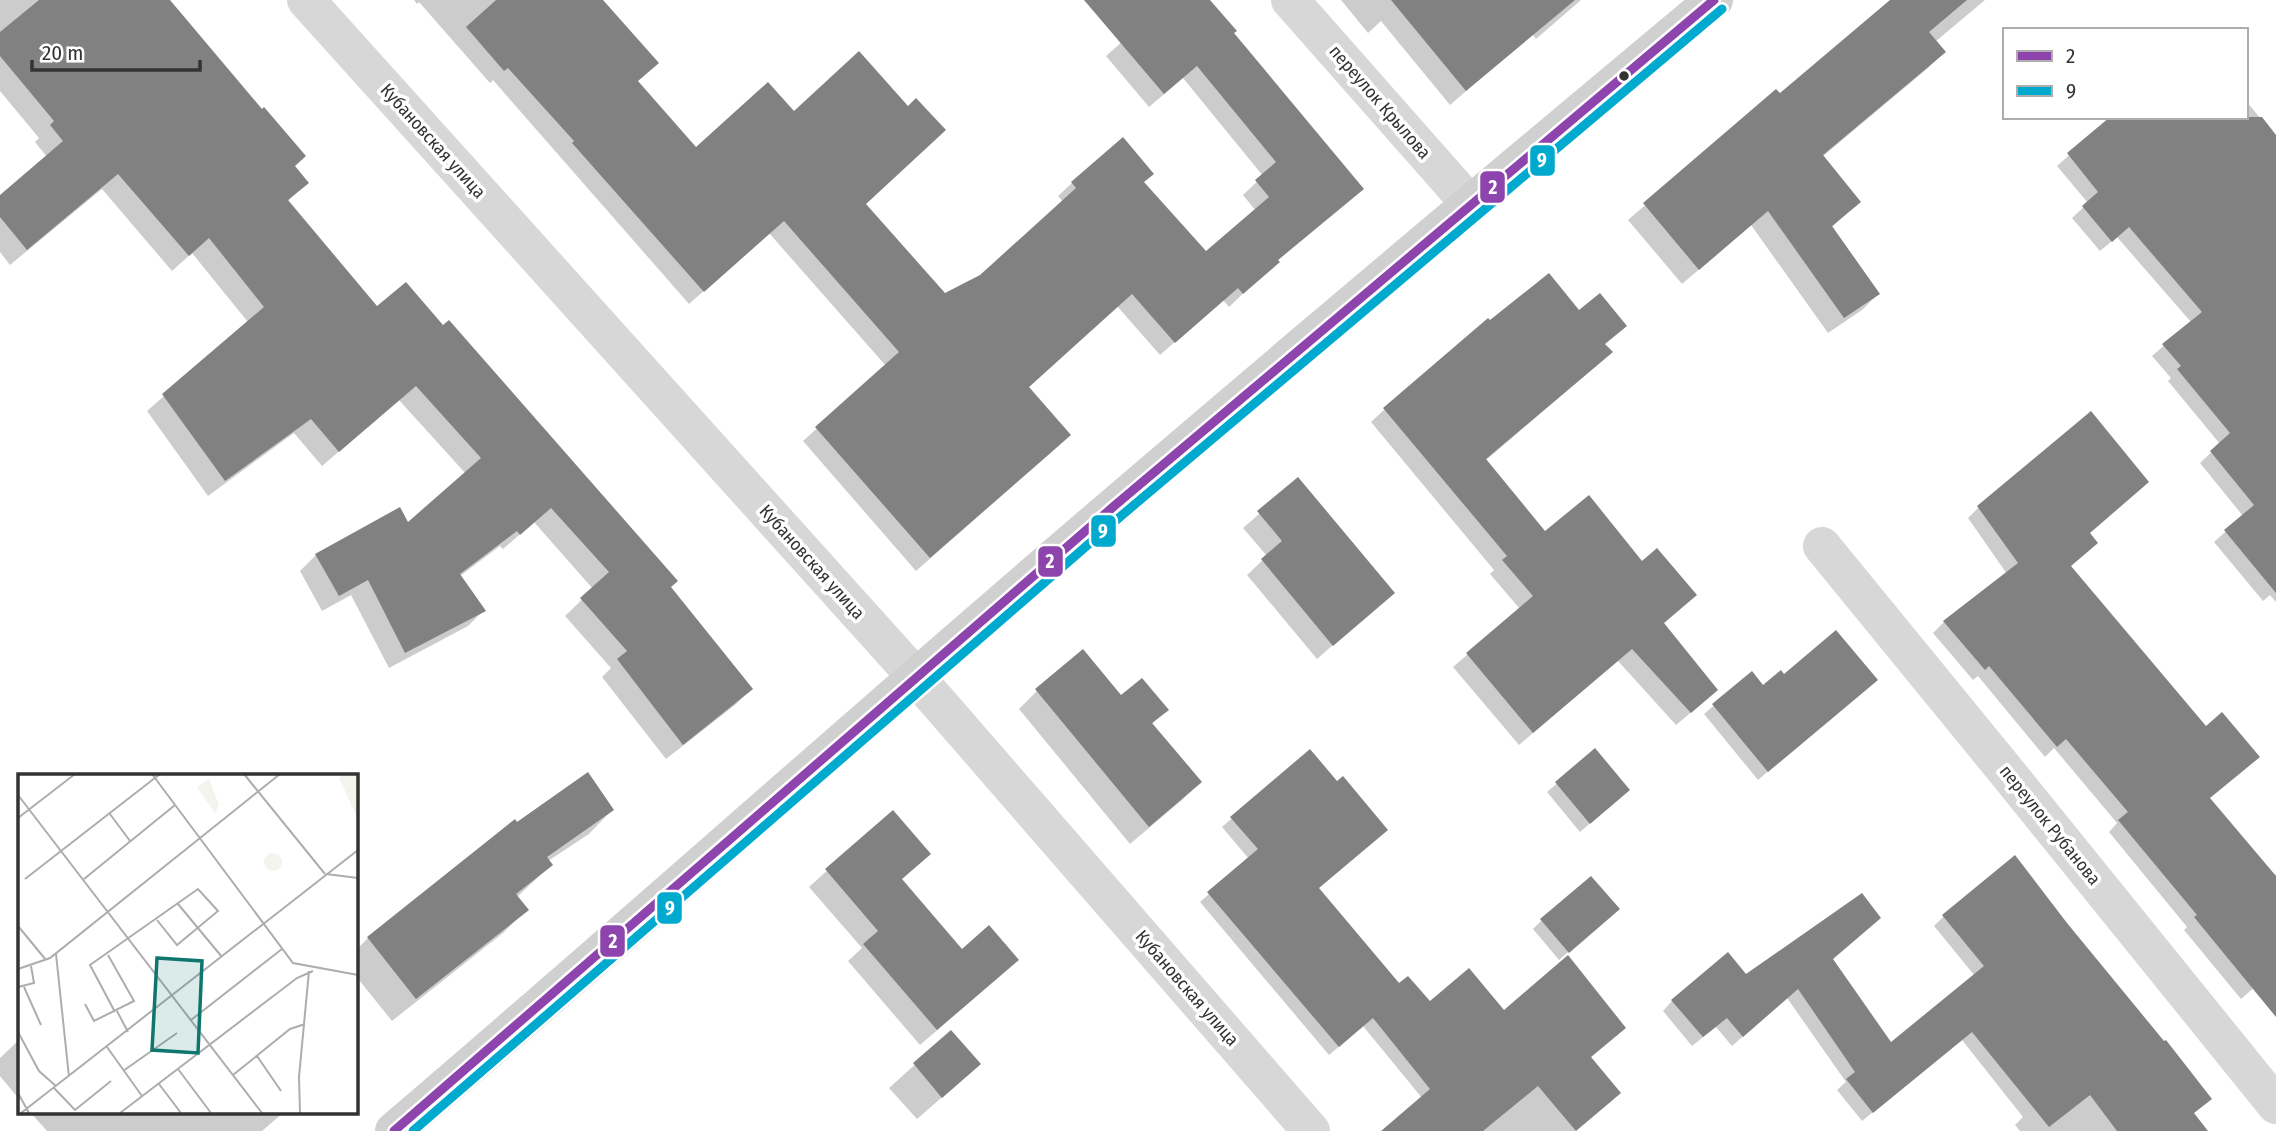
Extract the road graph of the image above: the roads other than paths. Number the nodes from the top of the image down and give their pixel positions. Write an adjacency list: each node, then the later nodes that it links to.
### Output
1 (306, 0): 6 (street, Кубановская улица)
2 (1290, 0): 4 (street, переулок Крылова)
3 (1714, 0): 4 (main road)
4 (1470, 204): 6 (main road)
5 (1822, 547): 7 (street, переулок Рубанова)
6 (916, 677): 8 (main road); 9 (street, Кубановская улица)
7 (2276, 1105)
8 (394, 1131)
9 (1311, 1131)

